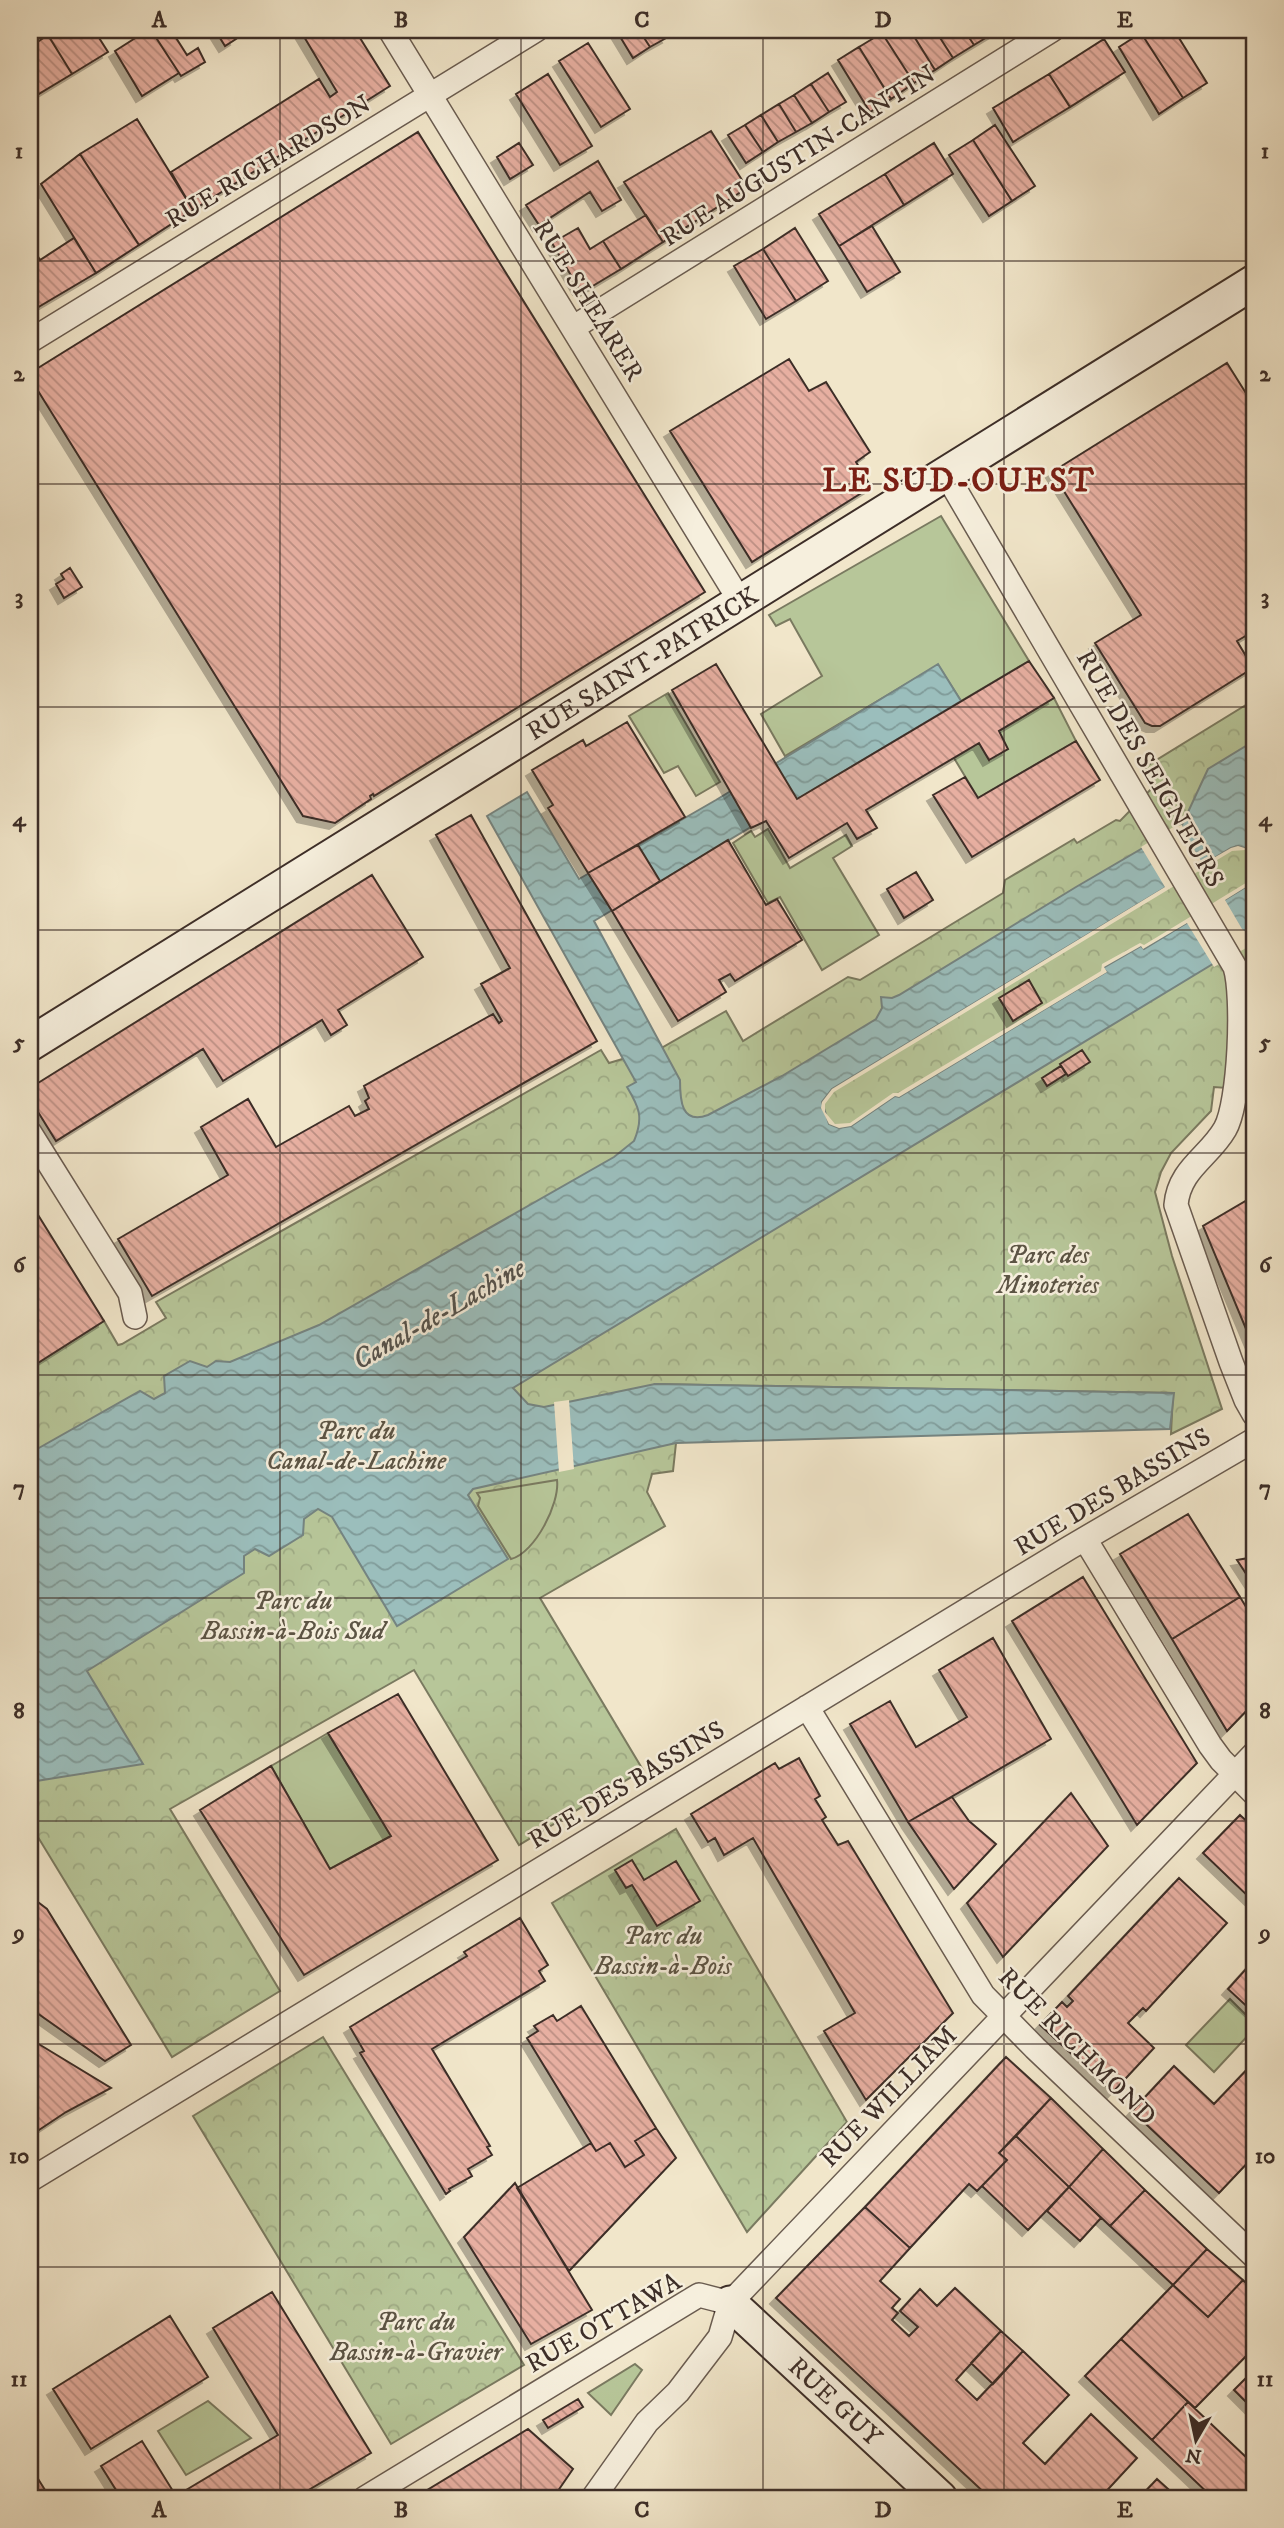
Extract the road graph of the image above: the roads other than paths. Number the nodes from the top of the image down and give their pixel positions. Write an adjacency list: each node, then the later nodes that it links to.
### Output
1 (390, 30): 4 (street, RUE SHEARER)
2 (536, 30): 4 (street, RUE RICHARDSON)
3 (1052, 30): 6 (street, RUE AUGUSTIN-CANTIN)
4 (430, 95): 6 (street, RUE SHEARER); 7 (street, RUE RICHARDSON)
5 (1254, 282): 8 (main road, RUE SAINT-PATRICK)
6 (574, 327): 9 (street, RUE SHEARER)
7 (30, 341)
8 (946, 474): 9 (main road, RUE SAINT-PATRICK); 13 (street, RUE DES SEIGNEURS)
9 (740, 601): 10 (main road, RUE SAINT-PATRICK)
10 (30, 1044)
11 (30, 1132): 12 (street)
12 (135, 1317)
13 (1254, 1414)
14 (1254, 1440): 15 (street, RUE DES BASSINS)
15 (1084, 1539): 16 (street, RUE DES BASSINS); 18 (street)
16 (807, 1707): 20 (street, RUE RICHMOND); 21 (street, RUE DES BASSINS)
17 (1254, 1754): 18 (street, RUE WILLIAM)
18 (1234, 1774): 19 (street); 20 (street, RUE WILLIAM)
19 (1254, 1793)
20 (1003, 2015): 22 (street, RUE RICHMOND); 23 (street, RUE WILLIAM)
21 (30, 2180)
22 (1254, 2256)
23 (730, 2303): 24 (street, RUE OTTAWA); 25 (street, RUE WILLIAM); 26 (main road, RUE GUY)
24 (365, 2498)
25 (593, 2498)
26 (940, 2498)

